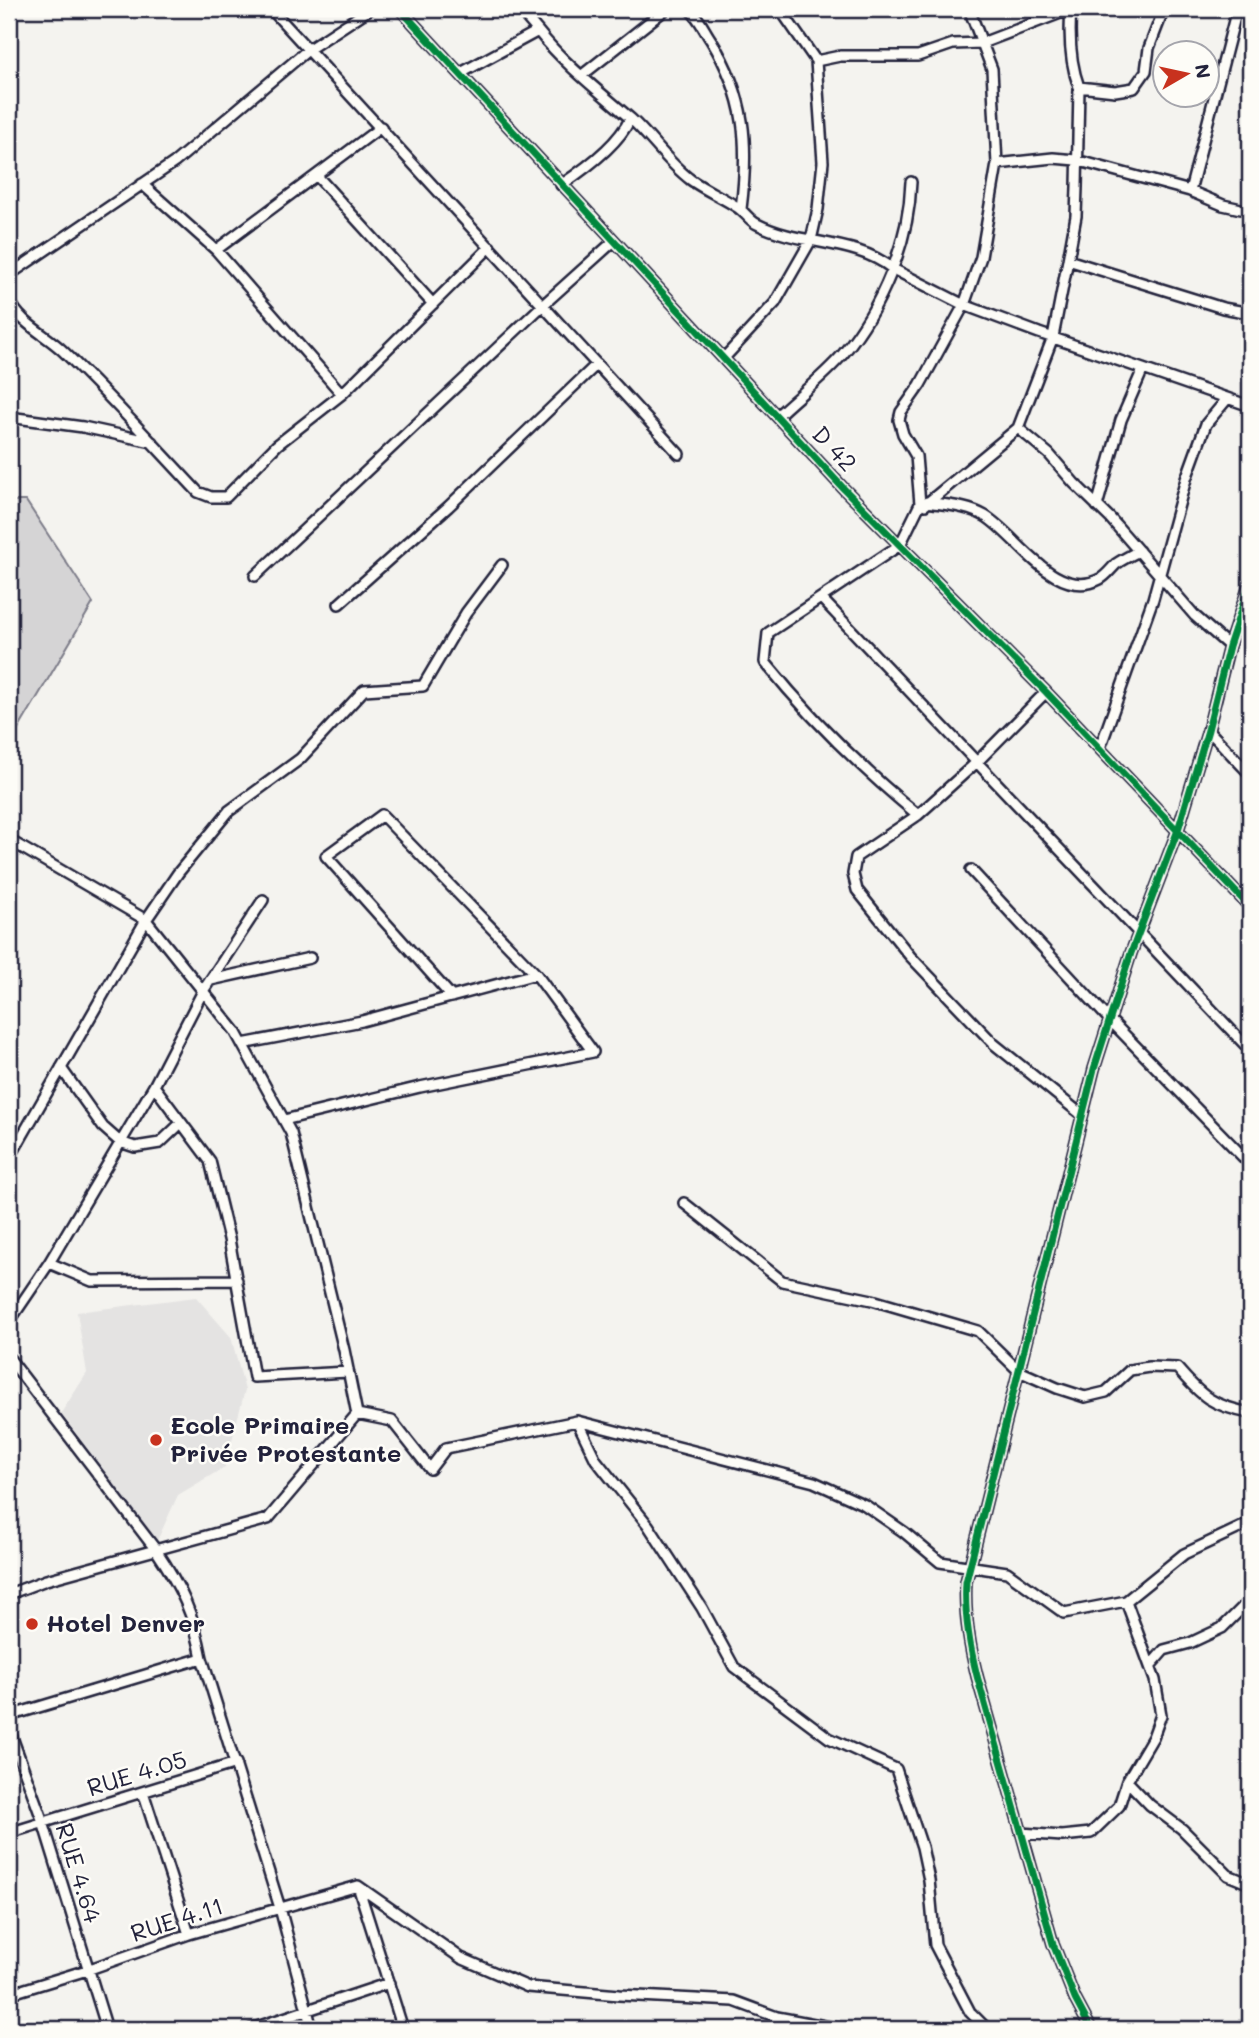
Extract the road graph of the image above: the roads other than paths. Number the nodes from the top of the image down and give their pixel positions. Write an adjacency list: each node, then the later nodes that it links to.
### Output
1 (271, 9): 14 (street)
2 (370, 9): 14 (street)
3 (400, 9): 16 (street, D 42 / D 42)
4 (519, 9): 12 (street)
5 (666, 9): 17 (street)
6 (689, 9): 28 (street)
7 (780, 9): 15 (street)
8 (969, 9): 13 (street)
9 (1071, 9): 13 (street); 18 (street)
10 (1164, 9): 18 (street)
11 (1237, 9): 27 (street)
12 (538, 31): 16 (street); 17 (street)
13 (982, 43): 15 (street); 22 (street)
14 (309, 49): 20 (street); 25 (street)
15 (816, 61): 30 (street)
16 (461, 73): 26 (street, D 42 / D 42)
17 (581, 76): 19 (street)
18 (1079, 87): 21 (street)
19 (630, 119): 26 (street); 28 (street)
20 (381, 127): 23 (street); 32 (street)
21 (1076, 160): 22 (street); 27 (street); 34 (street)
22 (997, 163): 39 (street)
23 (317, 176): 33 (street); 38 (street)
24 (911, 182): 35 (street)
25 (142, 184): 33 (street); 36 (street)
26 (561, 185): 31 (street, D 42 / D 42)
27 (1189, 191): 29 (street)
28 (740, 209): 30 (street)
29 (1250, 211)
30 (811, 240): 35 (street); 43 (street)
31 (614, 241): 40 (street); 43 (street, D 42 / D 42)
32 (491, 247): 38 (street); 40 (street)
33 (216, 250): 46 (street)
34 (1068, 260): 41 (street); 42 (street)
35 (892, 269): 39 (street); 49 (street)
36 (9, 275)
37 (9, 299): 52 (street)
38 (433, 304): 46 (street)
39 (964, 304): 42 (street); 56 (street)
40 (543, 305): 44 (street); 61 (street)
41 (1250, 313)
42 (1053, 337): 45 (street); 51 (street)
43 (725, 357): 49 (street, D 42 / D 42)
44 (597, 364): 53 (street); 64 (street)
45 (1143, 369): 47 (street); 55 (street)
46 (342, 394): 52 (street)
47 (1227, 399): 48 (street); 60 (street)
48 (1250, 406)
49 (777, 416): 57 (street, D 42 / D 42)
50 (9, 417): 52 (street)
51 (1018, 428): 54 (street); 55 (street)
52 (152, 442)
53 (679, 454)
54 (928, 502): 56 (street); 58 (street)
55 (1097, 506): 58 (street)
56 (917, 511): 57 (street)
57 (900, 545): 63 (street); 66 (street, D 42 / D 42)
58 (1139, 551): 60 (street)
59 (502, 565): 77 (street)
60 (1160, 575): 65 (street); 68 (street)
61 (255, 576)
62 (1250, 583): 65 (street)
63 (821, 598): 69 (street); 71 (street)
64 (339, 604)
65 (1229, 646): 67 (street)
66 (1046, 692): 68 (street, D 42 / D 42); 69 (street)
67 (1208, 730): 70 (street); 72 (street)
68 (1100, 748): 72 (street, D 42 / D 42)
69 (977, 762): 71 (street); 78 (street)
70 (1250, 774)
71 (918, 815): 89 (street)
72 (1178, 830): 76 (street, D 42 / D 42); 78 (street)
73 (9, 840): 77 (street)
74 (971, 870): 84 (street)
75 (262, 900): 81 (street)
76 (1250, 907)
77 (146, 920): 82 (street); 87 (street)
78 (1139, 932): 84 (street); 86 (street)
79 (310, 958): 81 (street)
80 (536, 974): 83 (street); 83 (street); 90 (street)
81 (211, 980): 82 (street)
82 (203, 991): 85 (street); 88 (street)
83 (452, 997): 85 (street)
84 (1109, 1019): 89 (street); 94 (street)
85 (242, 1044): 90 (street)
86 (1250, 1050)
87 (61, 1068): 92 (street); 93 (street)
88 (154, 1086): 91 (street); 92 (street)
89 (1082, 1115): 100 (street)
90 (284, 1120): 101 (street)
91 (181, 1123): 92 (street); 97 (street)
92 (120, 1142): 96 (street)
93 (9, 1159)
94 (1250, 1164)
95 (684, 1203): 100 (street)
96 (50, 1263): 97 (street); 98 (street)
97 (237, 1280): 101 (street)
98 (9, 1322)
99 (9, 1358): 106 (street)
100 (1019, 1371): 102 (street); 107 (street)
101 (348, 1372): 103 (street)
102 (1250, 1413)
103 (357, 1414): 104 (street); 106 (street)
104 (576, 1421): 107 (street); 134 (street)
105 (1250, 1523): 110 (street)
106 (156, 1550): 108 (street); 111 (street)
107 (970, 1568): 110 (street); 120 (street)
108 (9, 1594)
109 (1250, 1600): 112 (street)
110 (1126, 1601): 112 (street)
111 (202, 1658): 113 (street); 115 (street)
112 (1150, 1666): 116 (street)
113 (9, 1716)
114 (9, 1729): 118 (street, RUE 4.64)
115 (236, 1763): 117 (street, RUE 4.05); 123 (street)
116 (1127, 1781): 120 (street); 121 (street)
117 (144, 1792): 118 (street, RUE 4.05); 124 (street)
118 (43, 1822): 119 (street, RUE 4.05); 125 (street, RUE 4.64)
119 (9, 1833)
120 (1021, 1833): 135 (street)
121 (1250, 1884)
122 (358, 1886): 123 (street, RUE 4.11); 126 (street); 133 (street)
123 (280, 1908): 124 (street, RUE 4.11); 128 (street)
124 (189, 1934): 125 (street, RUE 4.11)
125 (88, 1970): 127 (street, RUE 4.11); 129 (street, RUE 4.64)
126 (389, 1983): 128 (street); 132 (street)
127 (9, 1994)
128 (308, 2010): 130 (street); 131 (street)
129 (107, 2029)
130 (251, 2029)
131 (312, 2029)
132 (403, 2029)
133 (841, 2029)
134 (987, 2029)
135 (1091, 2029)

